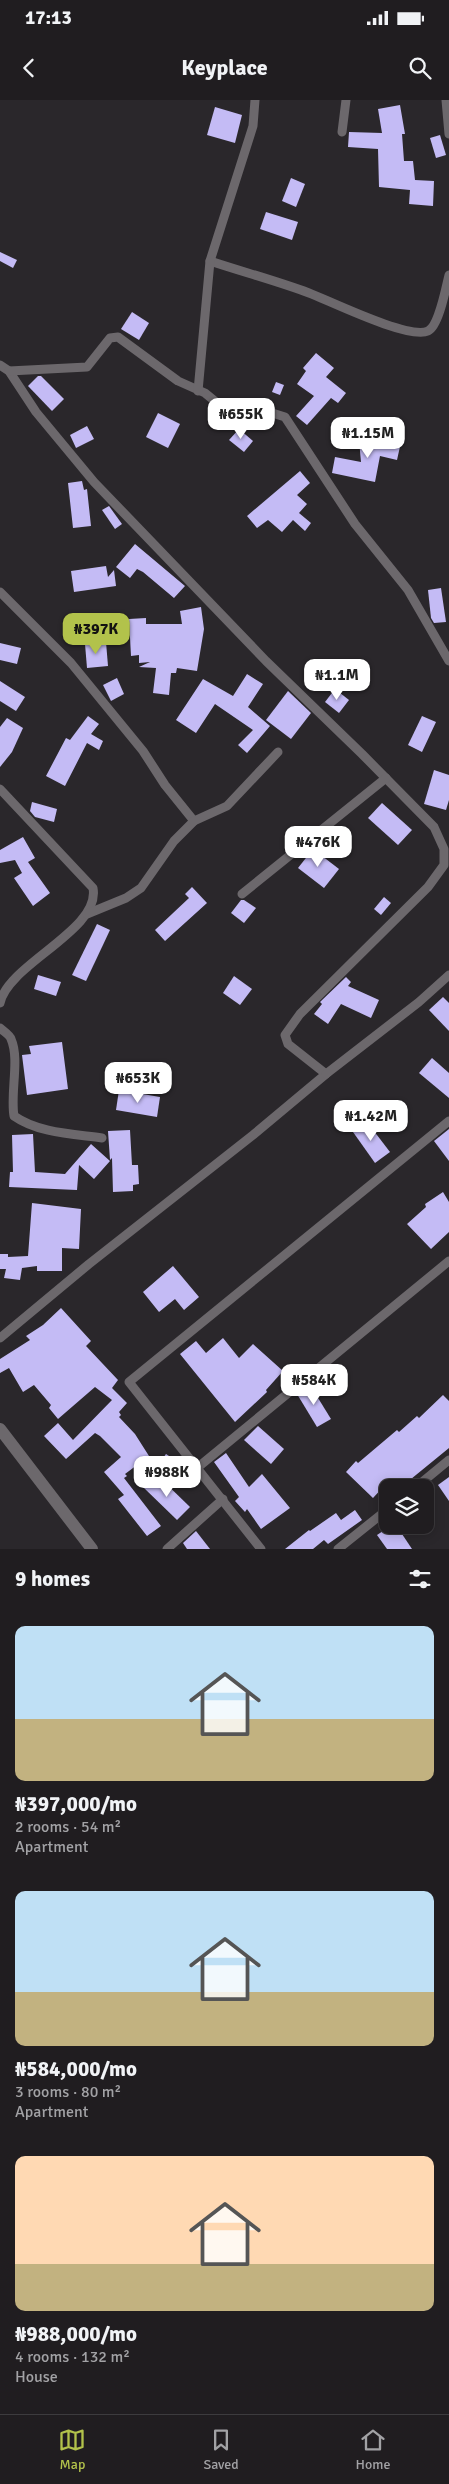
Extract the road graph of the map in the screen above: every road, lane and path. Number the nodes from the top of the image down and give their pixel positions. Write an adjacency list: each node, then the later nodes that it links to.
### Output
1 (255, 100): 6 (street)
2 (346, 100): 4 (street)
3 (446, 100): 5 (street)
4 (342, 132)
5 (449, 134)
6 (210, 261): 7 (street); 10 (street)
7 (449, 275)
8 (0, 365): 9 (street)
9 (9, 371): 10 (street); 14 (street)
10 (198, 391): 12 (street)
11 (0, 592): 16 (street)
12 (449, 661)
13 (278, 752): 16 (street)
14 (386, 778): 17 (street); 22 (street)
15 (0, 789): 18 (street)
16 (194, 821): 18 (street)
17 (242, 894)
18 (87, 914): 20 (street)
19 (449, 975): 22 (street)
20 (1, 997)
21 (0, 1028): 24 (street)
22 (326, 1074): 26 (street)
23 (449, 1121): 29 (street)
24 (102, 1138)
25 (449, 1261): 29 (street)
26 (0, 1338)
27 (0, 1429): 33 (main road)
28 (449, 1460): 30 (street)
29 (197, 1468): 31 (street)
30 (426, 1479)
31 (223, 1499): 34 (street); 35 (street)
32 (379, 1516): 36 (street)
33 (92, 1549)
34 (167, 1549)
35 (261, 1549)
36 (338, 1549)

